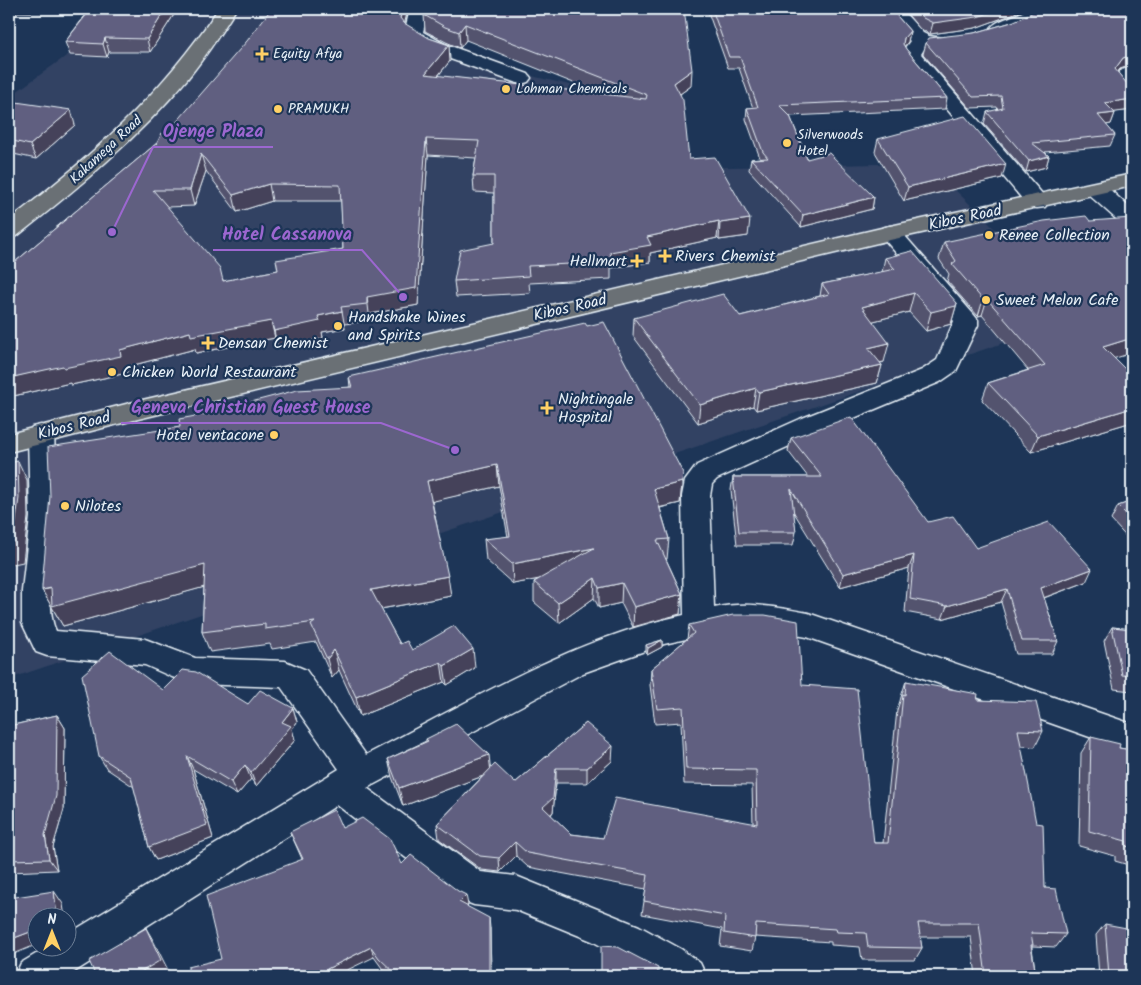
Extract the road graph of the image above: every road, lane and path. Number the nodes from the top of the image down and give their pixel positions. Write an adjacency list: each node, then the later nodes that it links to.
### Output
1 (218, 9): 15 (main road, Kakamega Road)
2 (227, 9): 17 (main road, Kakamega Road)
3 (419, 9): 10 (street)
4 (892, 9): 8 (street)
5 (1037, 9): 6 (street)
6 (986, 32)
7 (951, 40): 8 (street)
8 (921, 41): 14 (street)
9 (1132, 73): 11 (street)
10 (521, 78)
11 (1132, 91)
12 (1132, 180): 13 (main road, Kibos Road)
13 (1096, 188): 14 (main road, Kibos Road); 16 (street)
14 (1037, 202): 18 (main road, Kibos Road)
15 (9, 217)
16 (1132, 221)
17 (9, 231)
18 (890, 234): 19 (main road, Kibos Road); 21 (street)
19 (41, 434): 20 (main road, Kibos Road); 23 (street)
20 (9, 443)
21 (699, 622): 22 (street); 23 (street)
22 (1132, 738)
23 (350, 780): 24 (street); 25 (street)
24 (34, 976)
25 (687, 976)

